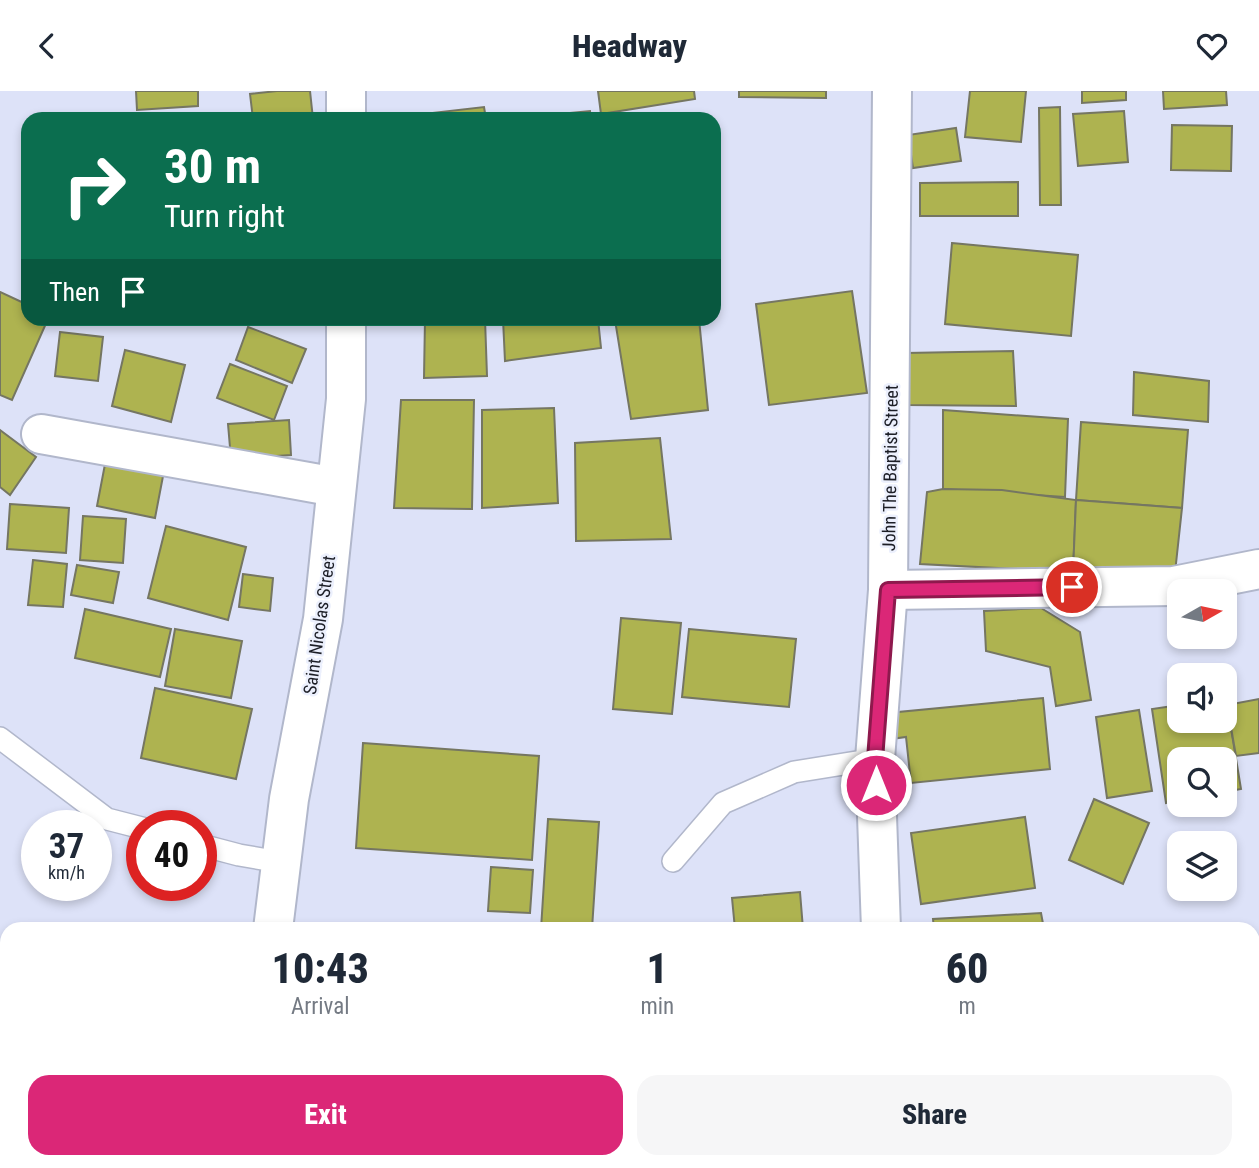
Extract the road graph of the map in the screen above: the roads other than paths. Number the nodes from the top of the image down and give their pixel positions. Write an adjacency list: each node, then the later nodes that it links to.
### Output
1 (346, 91): 3 (street)
2 (892, 91): 8 (street, John The Baptist Street)
3 (346, 112)
4 (346, 326): 6 (street, Saint Nicolas Street)
5 (41, 434): 6 (street)
6 (336, 487): 14 (street, Saint Nicolas Street)
7 (1259, 569): 8 (street)
8 (888, 590): 10 (street, John The Baptist Street)
9 (0, 738): 11 (lane)
10 (875, 759): 13 (lane); 16 (street, John The Baptist Street)
11 (126, 823)
12 (217, 849): 14 (lane)
13 (673, 861)
14 (280, 862): 15 (street, Saint Nicolas Street)
15 (274, 922)
16 (881, 922)

